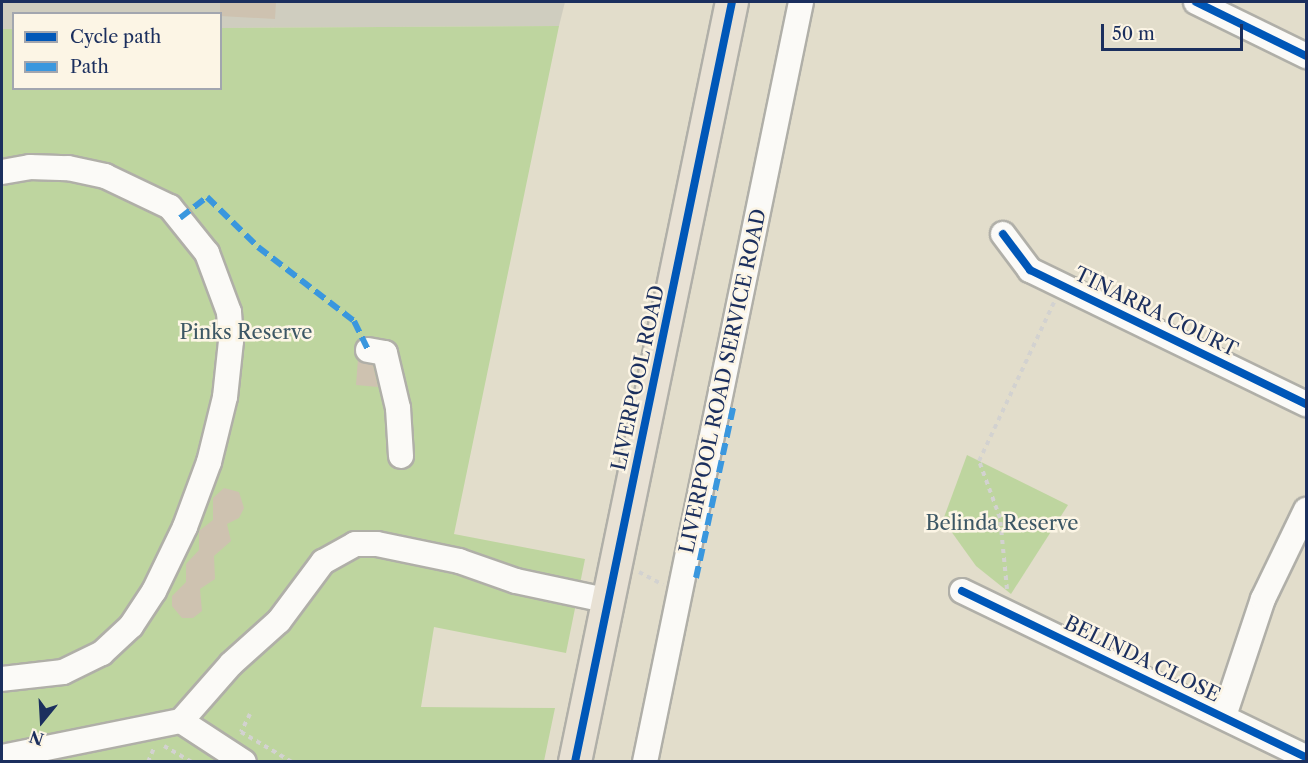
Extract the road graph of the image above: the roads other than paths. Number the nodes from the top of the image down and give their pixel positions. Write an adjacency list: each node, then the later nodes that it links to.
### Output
1 (732, 2): 12 (main road, LIVERPOOL ROAD)
2 (801, 2): 20 (street, LIVERPOOL ROAD SERVICE ROAD)
3 (1196, 2): 4 (street)
4 (1306, 56)
5 (2, 172): 13 (street)
6 (1003, 234): 8 (street, TINARRA COURT)
7 (368, 350): 9 (street)
8 (1306, 405)
9 (401, 456)
10 (1306, 510): 14 (street)
11 (962, 591): 14 (street, BELINDA CLOSE)
12 (610, 601): 15 (street); 19 (main road, LIVERPOOL ROAD)
13 (2, 679)
14 (1224, 716): 17 (street, BELINDA CLOSE)
15 (181, 721): 16 (street); 18 (street)
16 (2, 756)
17 (1306, 757)
18 (244, 762)
19 (575, 762)
20 (645, 762)

